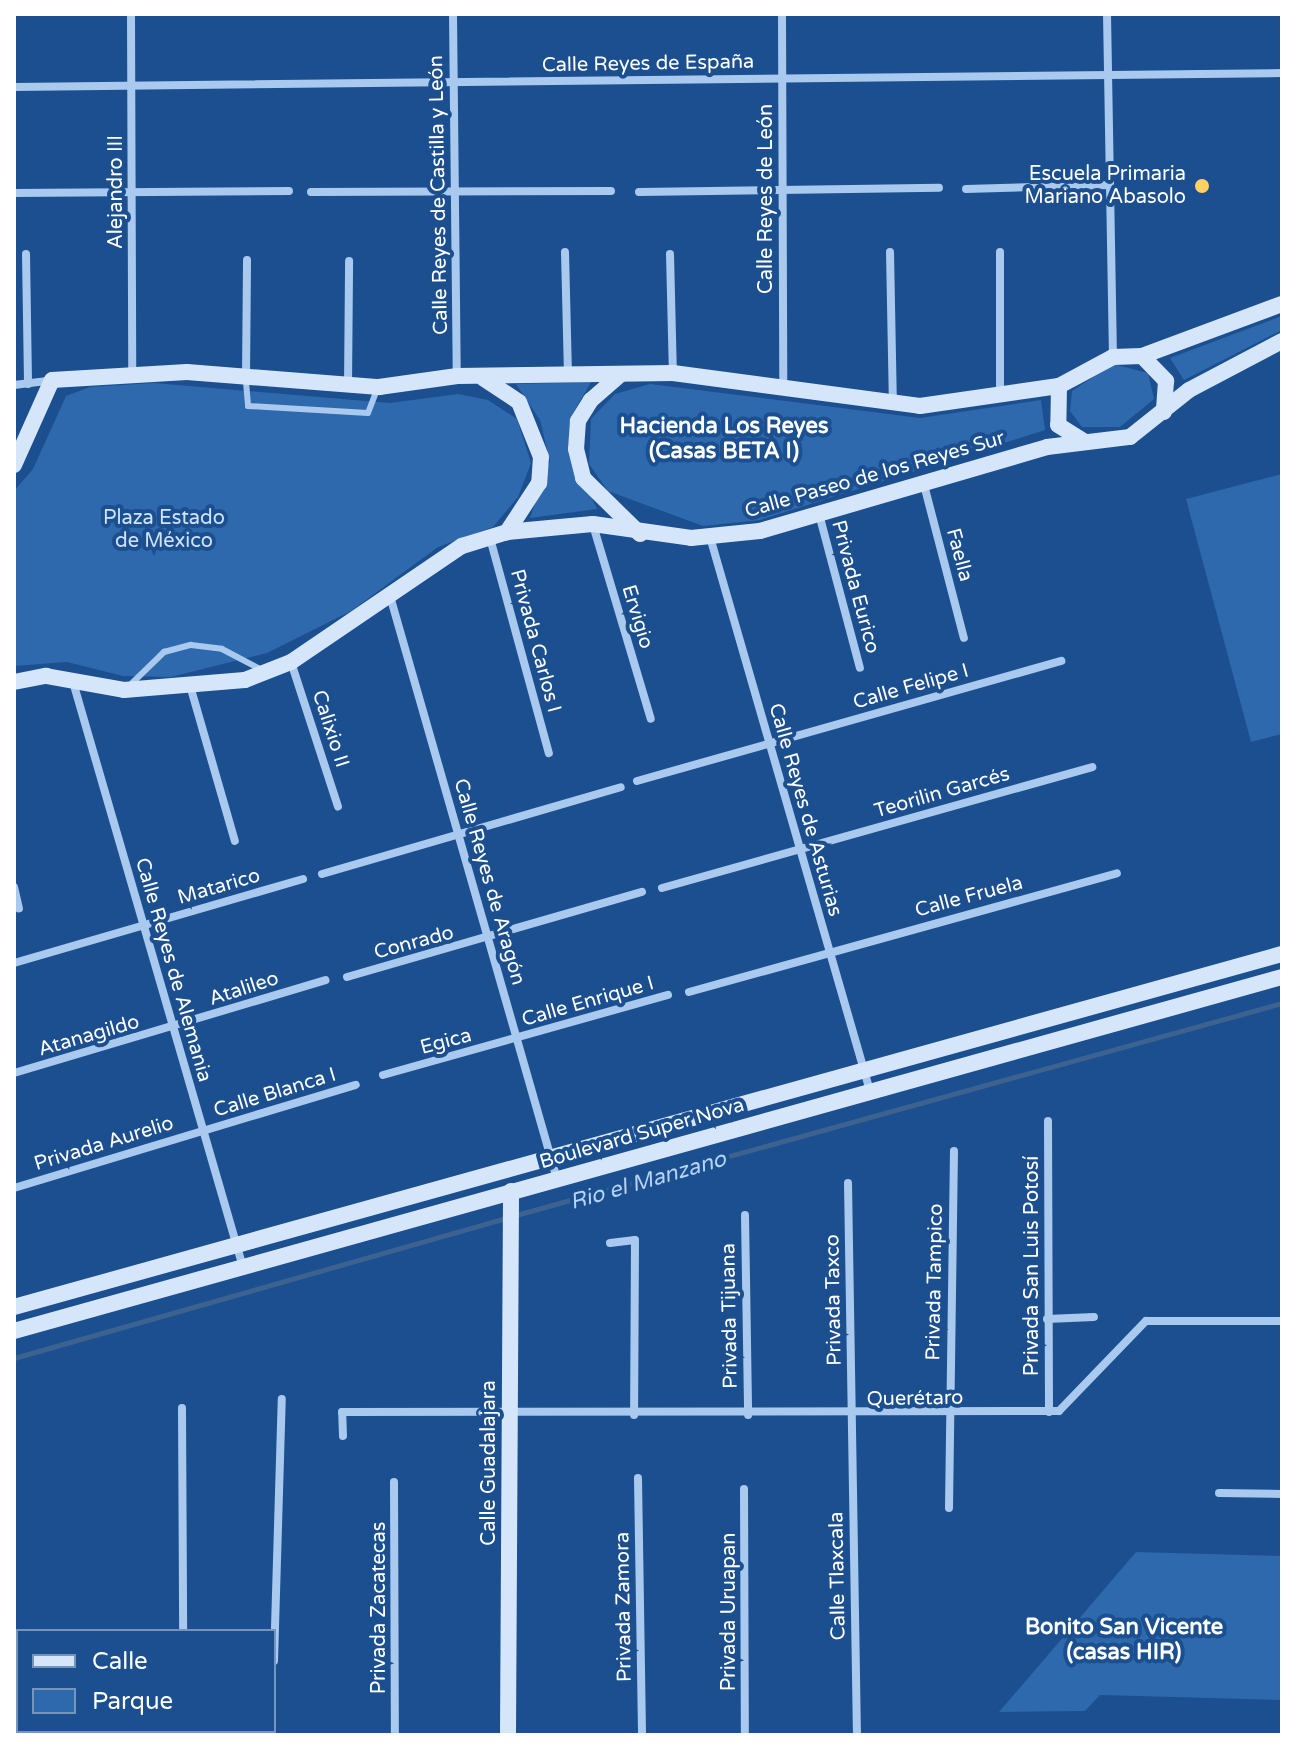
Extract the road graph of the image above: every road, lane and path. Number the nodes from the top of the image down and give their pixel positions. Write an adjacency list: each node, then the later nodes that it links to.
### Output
1 (131, 14): 9 (street, Alejandro III)
2 (453, 14): 8 (street, Calle Reyes de Castilla y León)
3 (782, 14): 7 (street, Calle Reyes de León)
4 (1107, 14): 6 (street)
5 (1282, 73): 6 (street, Calle Reyes de España)
6 (1107, 75): 7 (street, Calle Reyes de España); 11 (street)
7 (782, 78): 8 (street, Calle Reyes de España); 14 (street, Calle Reyes de León)
8 (454, 82): 9 (street, Calle Reyes de España); 17 (street, Calle Reyes de Castilla y León)
9 (131, 85): 10 (street, Calle Reyes de España); 15 (street, Alejandro III)
10 (14, 87)
11 (1110, 185): 13 (street); 32 (street)
12 (939, 188): 14 (street)
13 (966, 189)
14 (782, 190): 20 (street); 42 (street, Calle Reyes de León)
15 (132, 191): 16 (street); 21 (street); 33 (street, Alejandro III)
16 (289, 191)
17 (455, 191): 18 (street); 19 (street); 36 (street, Calle Reyes de Castilla y León)
18 (611, 191)
19 (311, 192)
20 (639, 192)
21 (14, 193)
22 (565, 252): 37 (street)
23 (890, 252): 48 (street)
24 (1000, 252): 47 (street)
25 (26, 254): 41 (street)
26 (670, 254): 34 (street)
27 (247, 260): 40 (street)
28 (349, 261): 45 (street)
29 (1282, 304): 31 (street)
30 (1282, 341): 49 (street, Calle Paseo de los Reyes Sur)
31 (1142, 356): 32 (street); 49 (street)
32 (1113, 357): 44 (street)
33 (132, 371): 39 (street); 40 (street)
34 (673, 373): 35 (street); 42 (street)
35 (621, 374): 37 (street); 56 (street)
36 (457, 376): 38 (street); 46 (street)
37 (568, 376): 38 (street)
38 (483, 378): 55 (street)
39 (52, 380): 41 (street); 51 (street)
40 (246, 382): 45 (street); 46 (lane)
41 (28, 384): 43 (street)
42 (783, 384): 48 (street)
43 (14, 385)
44 (1059, 386): 47 (street); 50 (street)
45 (348, 387): 46 (street)
46 (379, 387)
47 (1000, 398): 48 (street)
48 (893, 402)
49 (1164, 412): 50 (street, Calle Paseo de los Reyes Sur)
50 (1087, 442): 52 (street, Calle Paseo de los Reyes Sur)
51 (14, 465)
52 (923, 481): 53 (street, Calle Paseo de los Reyes Sur); 60 (street, Faella)
53 (819, 514): 57 (street, Calle Paseo de los Reyes Sur); 63 (street, Privada Eurico)
54 (593, 524): 55 (street, Calle Paseo de los Reyes Sur); 56 (street, Calle Paseo de los Reyes Sur); 69 (street, Ervigio)
55 (507, 532): 58 (street, Calle Paseo de los Reyes Sur)
56 (640, 535): 57 (street, Calle Paseo de los Reyes Sur)
57 (710, 537): 70 (street, Calle Reyes de Asturias)
58 (490, 538): 59 (street, Calle Paseo de los Reyes Sur); 71 (street, Privada Carlos I)
59 (390, 595): 62 (street, Calle Paseo de los Reyes Sur); 76 (street, Calle Reyes de Aragón)
60 (964, 638)
61 (1061, 661): 70 (street, Calle Felipe I)
62 (291, 662): 64 (street, Calle Paseo de los Reyes Sur); 75 (street, Calixio II)
63 (860, 668)
64 (265, 672): 67 (street, Calle Paseo de los Reyes Sur); 68 (lane)
65 (73, 681): 66 (street, Calle Paseo de los Reyes Sur); 68 (street, Calle Paseo de los Reyes Sur); 86 (street, Calle Reyes de Alemania)
66 (14, 682)
67 (191, 689): 68 (street, Calle Paseo de los Reyes Sur); 77 (street)
68 (124, 690)
69 (651, 719)
70 (770, 744): 73 (street, Calle Felipe I); 78 (street, Calle Reyes de Asturias)
71 (549, 753)
72 (1092, 767): 78 (street, Teorilin Garcés)
73 (637, 781)
74 (621, 787): 76 (street)
75 (338, 807)
76 (459, 836): 80 (street); 87 (street, Calle Reyes de Aragón)
77 (235, 841)
78 (800, 850): 83 (street, Teorilin Garcés); 88 (street, Calle Reyes de Asturias)
79 (1117, 873): 88 (street, Calle Fruela)
80 (322, 874)
81 (303, 879): 86 (street, Matarico)
82 (14, 887): 85 (street)
83 (662, 888)
84 (642, 892): 87 (street, Conrado)
85 (19, 908)
86 (143, 926): 90 (street, Matarico); 96 (street, Calle Reyes de Alemania)
87 (489, 940): 91 (street, Conrado); 97 (street, Calle Reyes de Aragón)
88 (830, 951): 94 (street, Calle Fruela); 99 (street, Calle Reyes de Asturias)
89 (1282, 954): 99 (street, Boulevard Super Nova)
90 (14, 963)
91 (347, 977)
92 (1282, 977): 102 (street, Boulevard Super Nova)
93 (325, 980): 96 (street, Atalileo)
94 (689, 992)
95 (668, 995): 97 (street, Calle Enrique I)
96 (173, 1029): 98 (street, Atanagildo); 104 (street, Calle Reyes de Alemania)
97 (517, 1039): 100 (street, Egica); 106 (street, Calle Reyes de Aragón)
98 (14, 1073)
99 (865, 1073): 102 (street, Calle Reyes de Asturias); 106 (street, Boulevard Super Nova)
100 (383, 1075)
101 (356, 1085): 104 (street, Calle Blanca I)
102 (870, 1091): 107 (street, Boulevard Super Nova)
103 (1048, 1121): 117 (street, Privada San Luis Potosí)
104 (203, 1131): 109 (street, Privada Aurelio); 113 (street, Calle Reyes de Alemania)
105 (954, 1151): 126 (street, Privada Tampico)
106 (551, 1158): 107 (street, Calle Reyes de Aragón); 113 (street, Boulevard Super Nova)
107 (557, 1179): 110 (street, Boulevard Super Nova)
108 (848, 1183): 127 (street, Privada Taxco)
109 (14, 1188)
110 (511, 1196): 114 (street, Boulevard Super Nova); 122 (street, Calle Guadalajara)
111 (745, 1215): 125 (street, Privada Tijuana)
112 (610, 1243): 124 (street)
113 (236, 1244): 114 (street, Calle Reyes de Alemania); 115 (street, Boulevard Super Nova)
114 (243, 1267): 119 (street, Boulevard Super Nova)
115 (14, 1307)
116 (1094, 1317): 117 (street)
117 (1047, 1319): 123 (street, Privada San Luis Potosí)
118 (1282, 1321): 123 (street, Querétaro)
119 (14, 1331)
120 (282, 1399): 136 (street)
121 (182, 1408): 135 (street)
122 (510, 1410): 124 (street, Querétaro); 128 (street, Querétaro); 138 (street, Calle Guadalajara)
123 (1049, 1412): 126 (street, Querétaro)
124 (634, 1415): 125 (street, Querétaro)
125 (748, 1415): 127 (street, Querétaro)
126 (948, 1415): 127 (street, Querétaro); 134 (street, Privada Tampico)
127 (852, 1416): 141 (street, Calle Tlaxcala)
128 (343, 1436)
129 (638, 1478): 139 (street, Privada Zamora)
130 (394, 1482): 137 (street, Privada Zacatecas)
131 (744, 1489): 140 (street, Privada Uruapan)
132 (1219, 1493): 133 (street)
133 (1282, 1494)
134 (949, 1508)
135 (183, 1629)
136 (275, 1629)
137 (395, 1735)
138 (508, 1735)
139 (642, 1735)
140 (745, 1735)
141 (857, 1735)

